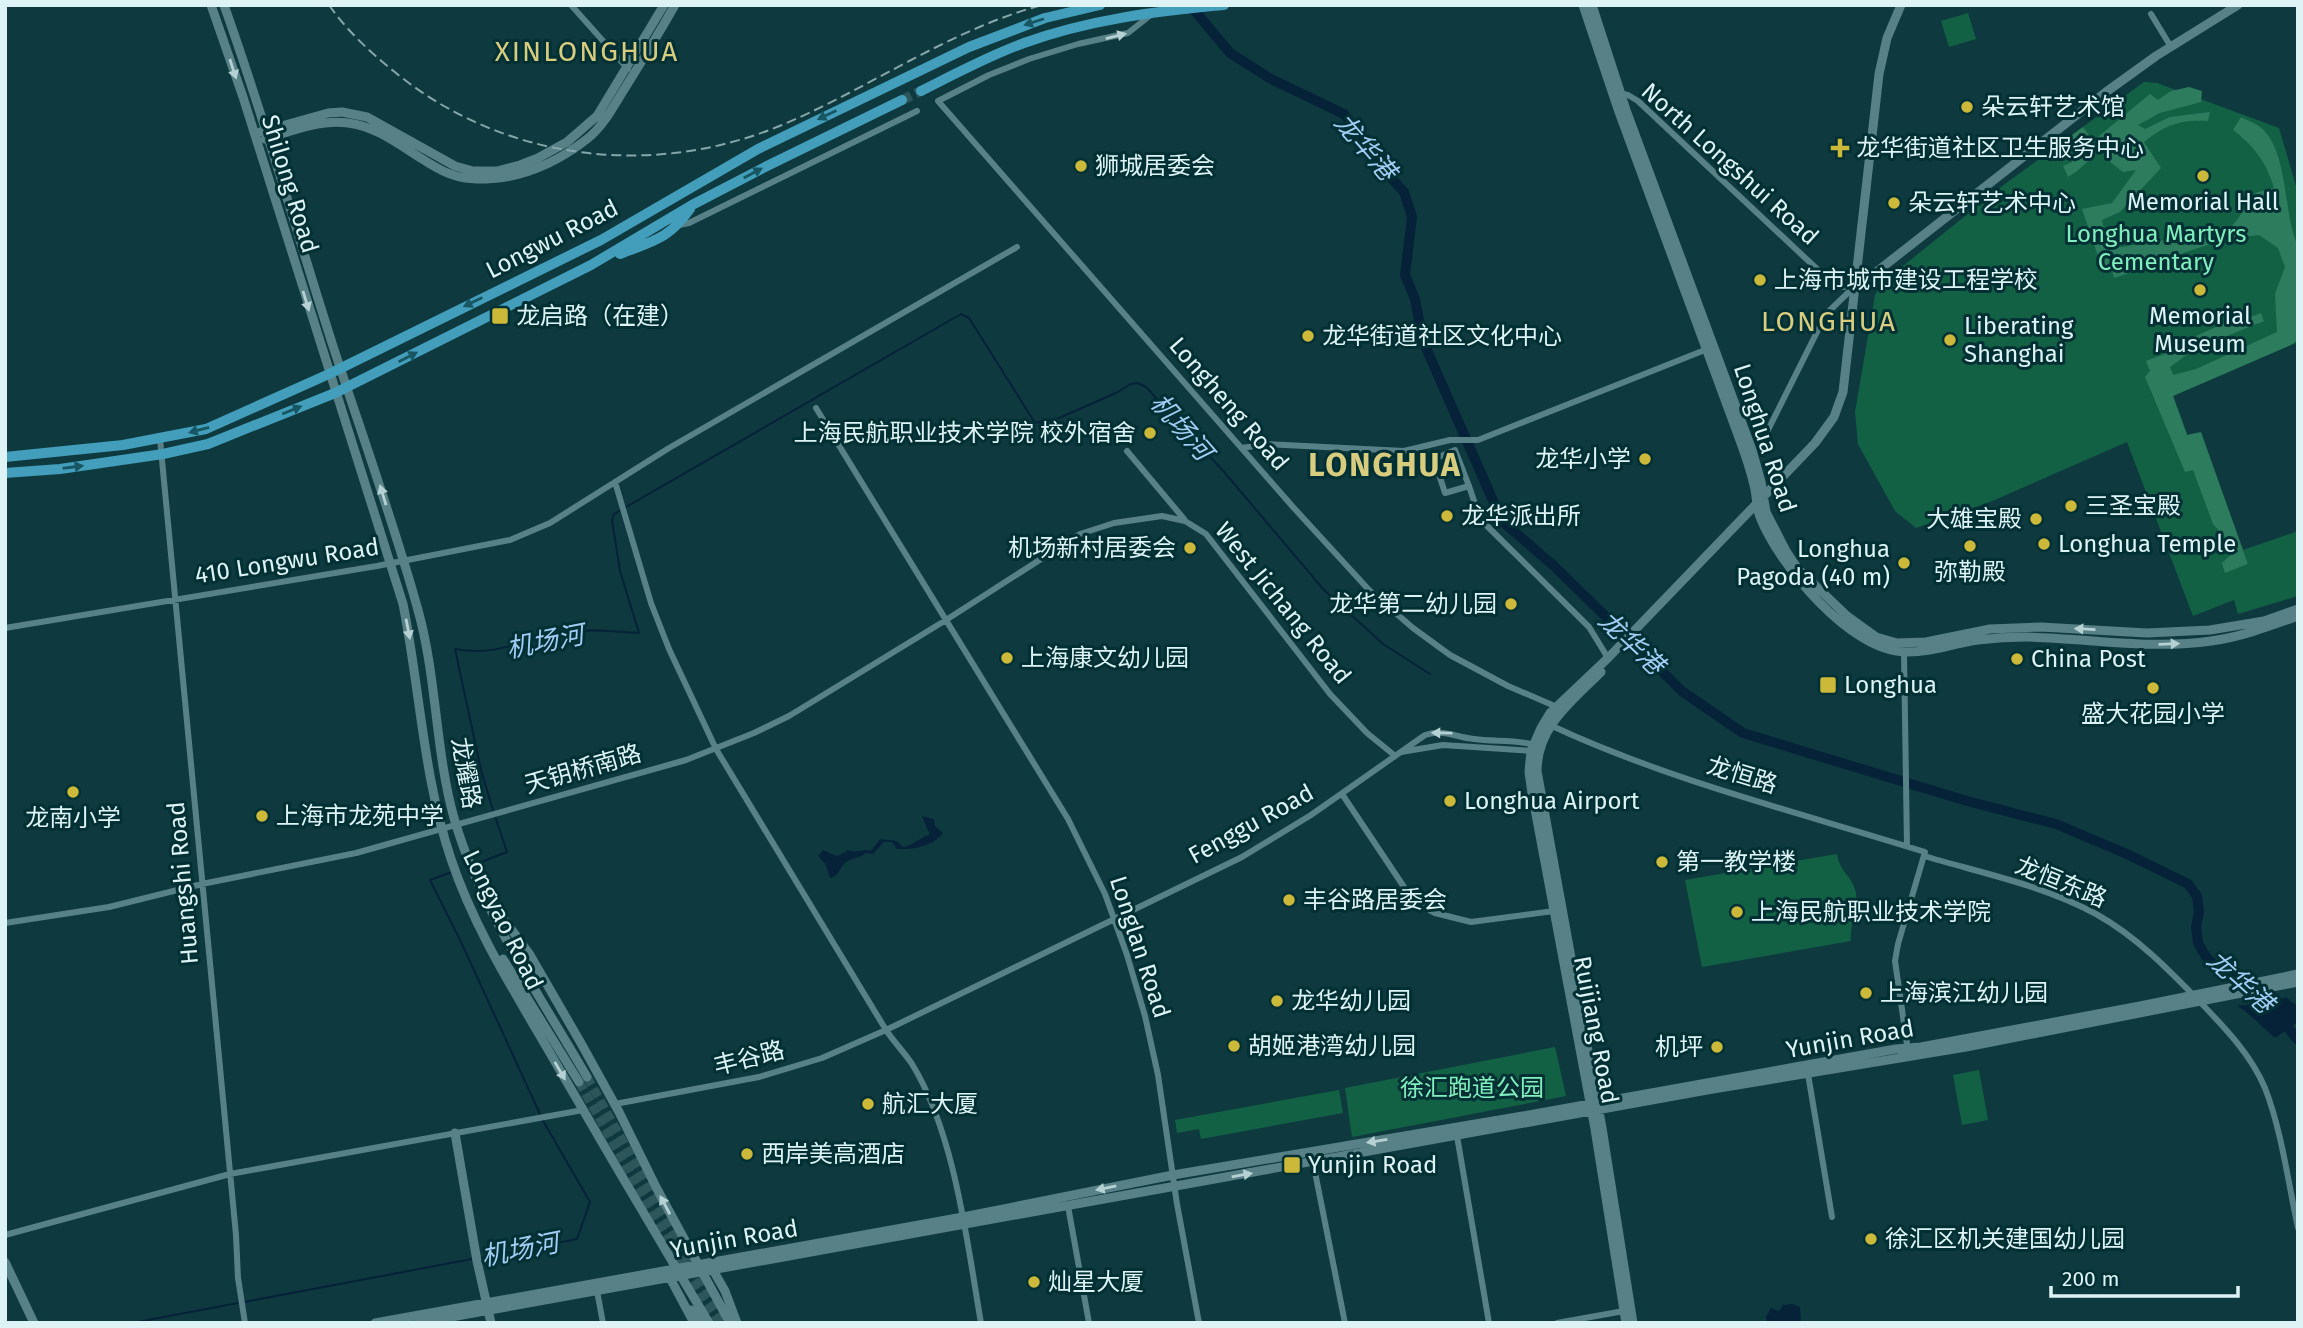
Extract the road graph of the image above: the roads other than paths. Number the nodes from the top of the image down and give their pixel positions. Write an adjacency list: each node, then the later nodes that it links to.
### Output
1 (211, 5): 22 (main road, Shilong Road, one-way to 22)
2 (224, 5): 21 (main road, Shilong Road)
3 (571, 5): 16 (street)
4 (664, 5): 16 (main road)
5 (675, 5): 16 (main road)
6 (1100, 5): 29 (main road, Longwu Road, one-way to 29)
7 (1224, 5): 12 (main road)
8 (1583, 5): 18 (main road)
9 (1592, 5): 18 (main road, North Longshui Road)
10 (1901, 5): 27 (main road)
11 (2238, 5): 15 (main road)
12 (1206, 7): 13 (main road)
13 (1154, 13): 17 (main road); 36 (street, Longheng Road, one-way to 13)
14 (2151, 14): 15 (street)
15 (2171, 47): 27 (main road)
16 (630, 72): 21 (main road)
17 (921, 91)
18 (1617, 94): 27 (street, North Longshui Road); 28 (main road, Longhua Road); 28 (main road, Longhua Road)
19 (902, 100): 23 (main road, Longwu Road, one-way to 19)
20 (917, 111): 24 (street)
21 (267, 134): 22 (main road); 29 (main road, Shilong Road)
22 (255, 138): 30 (main road, Shilong Road, one-way to 30)
23 (692, 205): 24 (main road); 26 (main road, Longwu Road)
24 (678, 225): 26 (main road)
25 (1017, 247): 41 (street, 410 Longwu Road)
26 (591, 265): 31 (main road, Longwu Road, one-way to 26)
27 (1855, 286): 35 (street); 43 (main road)
28 (1711, 348): 36 (street); 43 (main road, Longhua Road)
29 (340, 368): 30 (main road, Longwu Road); 31 (main road, Longyao Road)
30 (329, 374): 32 (main road, Longyao Road); 34 (main road, Longwu Road, one-way to 34)
31 (347, 387): 32 (main road, Longwu Road); 45 (main road, Longyao Road, one-way to 31)
32 (335, 393): 38 (main road, Longwu Road, one-way to 32); 46 (main road, Longyao Road)
33 (816, 408): 50 (street, Longlan Road)
34 (160, 439): 38 (street, Huangshi Road); 39 (main road, Longwu Road)
35 (1760, 444)
36 (1242, 448): 54 (street, Longheng Road)
37 (1127, 452): 44 (street)
38 (163, 454): 40 (main road, Longwu Road, one-way to 38); 47 (street, Huangshi Road)
39 (5, 457)
40 (5, 473)
41 (615, 482): 45 (street, 410 Longwu Road); 56 (street)
42 (1469, 486): 42 (street); 53 (street)
43 (1760, 502): 48 (main road, Longhua Road, one-way to 43); 52 (main road, Longhua Road); 53 (main road)
44 (1185, 521): 50 (street, West Jichang Road); 58 (street, West Jichang Road)
45 (403, 561): 46 (street, 410 Longwu Road); 60 (main road, Longyao Road)
46 (392, 563): 47 (street, 410 Longwu Road); 61 (main road, Longyao Road, one-way to 61)
47 (177, 599): 51 (street, 410 Longwu Road); 64 (street, Huangshi Road)
48 (2298, 609)
49 (2298, 616): 52 (main road, Longhua Road, one-way to 49)
50 (946, 620): 56 (street, 天钥桥南路); 68 (street, Longlan Road)
51 (5, 628)
52 (1904, 653): 62 (street)
53 (1608, 658): 54 (main road); 54 (main road)
54 (1559, 708): 55 (main road)
55 (1546, 726): 57 (main road); 62 (street, 龙恒路)
56 (716, 749): 60 (street, 天钥桥南路); 74 (street)
57 (1536, 749): 58 (street, Fenggu Road); 58 (street, Fenggu Road, one-way to 58); 67 (main road, Ruijiang Road); 78 (main road, Ruijiang Road)
58 (1396, 754): 59 (street, Fenggu Road)
59 (1342, 794): 67 (street); 68 (street, Fenggu Road)
60 (456, 824): 61 (street, 天钥桥南路); 66 (main road, 龙耀路)
61 (442, 829): 64 (street, 天钥桥南路); 65 (main road, Longyao Road)
62 (1907, 846): 63 (street, 龙恒路)
63 (1925, 854): 73 (street, 龙恒东路); 75 (street)
64 (202, 884): 69 (street, 天钥桥南路); 83 (street, Huangshi Road)
65 (469, 904): 66 (main road); 79 (main road, Longyao Road, one-way to 79)
66 (492, 910): 77 (main road, Longyao Road)
67 (1554, 911): 78 (main road, Ruijiang Road)
68 (1114, 917): 74 (street, Fenggu Road); 84 (street, Longlan Road)
69 (5, 923)
70 (2298, 974): 72 (main road)
71 (2298, 982): 72 (main road)
72 (2219, 993): 73 (main road, Yunjin Road)
73 (2195, 997): 75 (main road, Yunjin Road); 89 (street, 龙恒东路)
74 (886, 1030): 77 (street, 丰谷路); 88 (street)
75 (1908, 1052): 76 (main road, Yunjin Road); 78 (main road, Yunjin Road)
76 (1808, 1074): 78 (main road, Yunjin Road); 87 (street)
77 (615, 1104): 92 (main road, Longyao Road, one-way to 77)
78 (1594, 1107): 81 (main road, Yunjin Road); 84 (main road, Yunjin Road, one-way to 84); 100 (main road, Ruijiang Road); 120 (main road, Ruijiang Road)
79 (583, 1110): 80 (street); 93 (main road, Longyao Road)
80 (455, 1133): 83 (street); 99 (main road)
81 (1457, 1136): 82 (main road, Yunjin Road); 117 (street)
82 (1313, 1162): 85 (main road, Yunjin Road, one-way to 82); 116 (street)
83 (230, 1174): 90 (street); 101 (street, Huangshi Road)
84 (1173, 1175): 85 (street, Longlan Road); 88 (main road, Yunjin Road, one-way to 88)
85 (1175, 1186): 86 (main road, Yunjin Road); 115 (street, Longlan Road)
86 (1068, 1206): 88 (main road, Yunjin Road); 114 (street)
87 (1832, 1217)
88 (964, 1221): 92 (main road, Yunjin Road); 92 (main road, Yunjin Road); 113 (street)
89 (2298, 1228)
90 (5, 1235)
91 (5, 1262): 102 (main road)
92 (705, 1269): 93 (main road, Yunjin Road); 97 (main road, Longyao Road)
93 (679, 1272): 94 (main road, Yunjin Road); 95 (main road, Longyao Road); 99 (main road, Yunjin Road)
94 (670, 1278): 96 (main road, Yunjin Road); 98 (main road)
95 (687, 1286): 108 (main road); 109 (main road, Longyao Road)
96 (597, 1291): 99 (main road, Yunjin Road); 106 (street)
97 (720, 1293): 110 (main road, Longyao Road); 111 (main road); 112 (main road, Longyao Road)
98 (679, 1295): 107 (main road); 108 (main road)
99 (488, 1306): 103 (main road, Yunjin Road); 104 (main road, Yunjin Road); 105 (main road)
100 (1624, 1311): 118 (street); 119 (main road, Ruijiang Road)
101 (245, 1319)
102 (34, 1323)
103 (375, 1323)
104 (418, 1323)
105 (491, 1323)
106 (603, 1323)
107 (694, 1323)
108 (702, 1323)
109 (709, 1323)
110 (730, 1323)
111 (737, 1323)
112 (745, 1323)
113 (981, 1323)
114 (1089, 1323)
115 (1199, 1323)
116 (1345, 1323)
117 (1489, 1323)
118 (1557, 1323)
119 (1626, 1323)
120 (1633, 1323)

